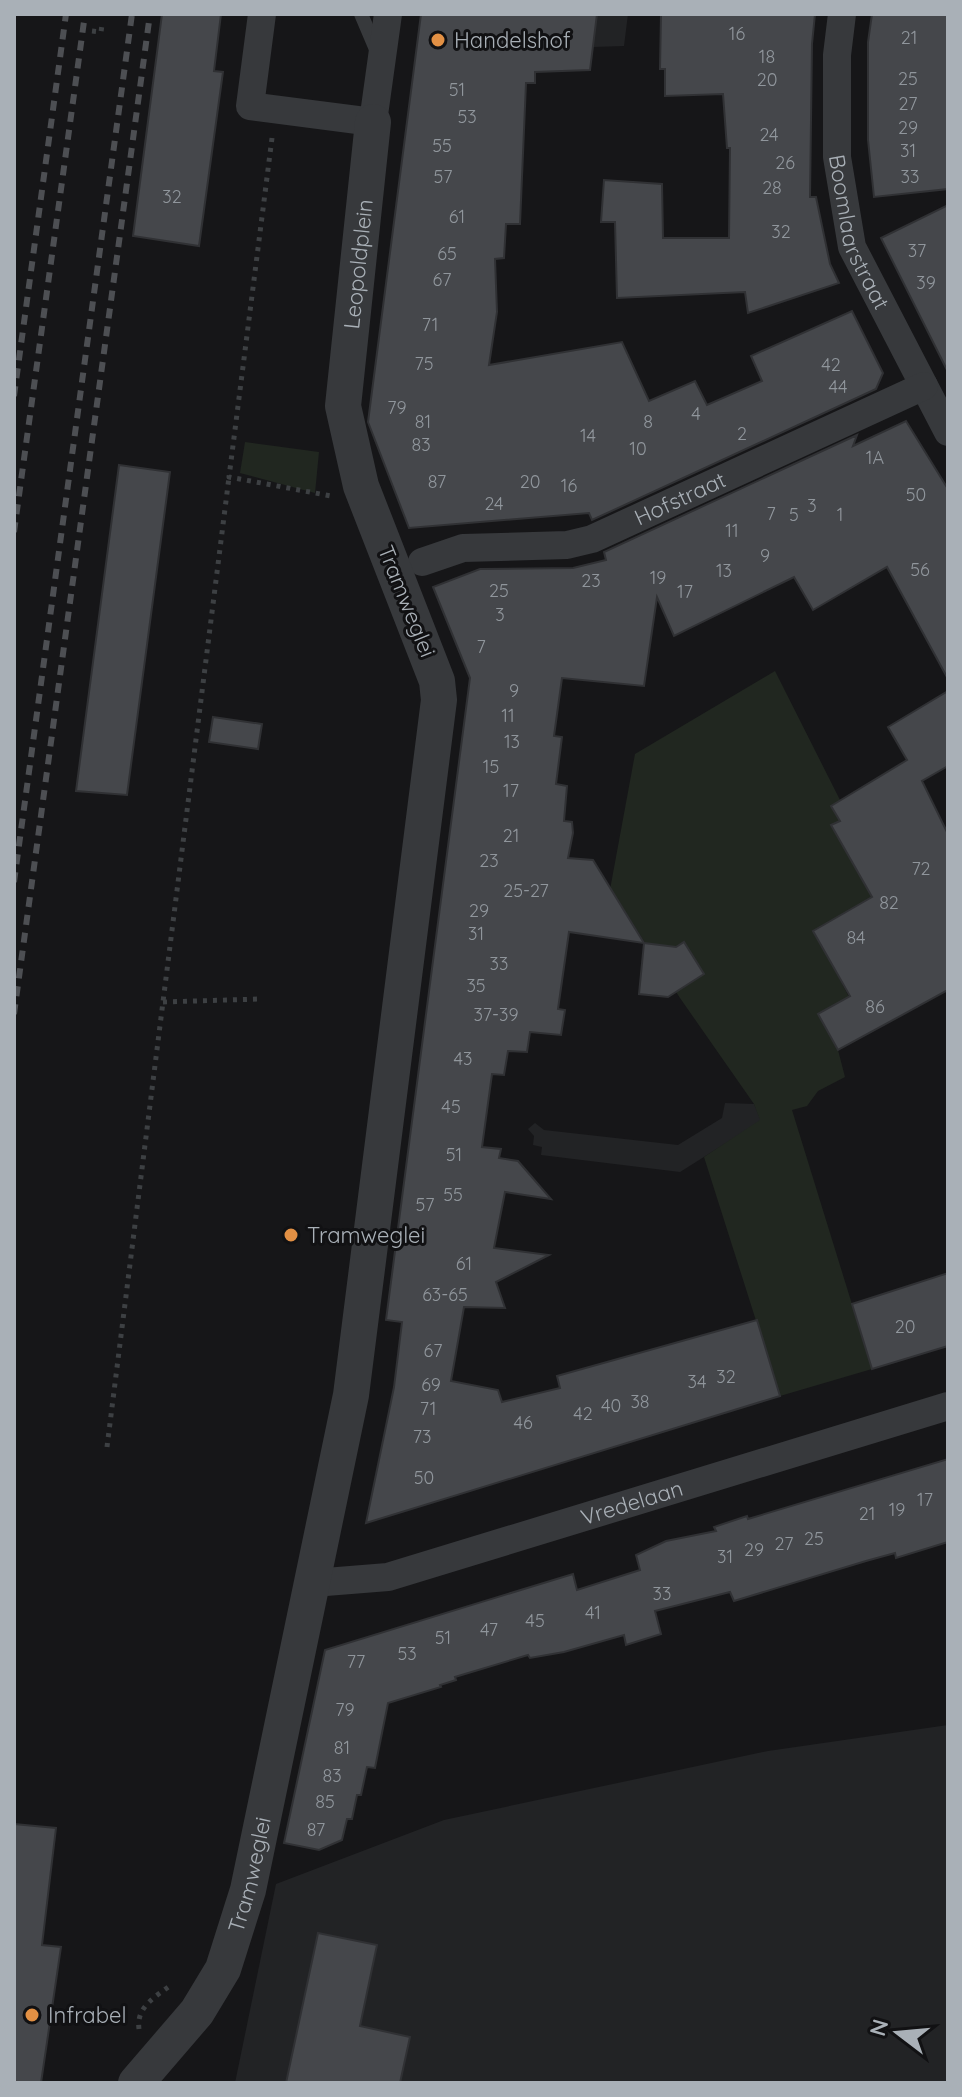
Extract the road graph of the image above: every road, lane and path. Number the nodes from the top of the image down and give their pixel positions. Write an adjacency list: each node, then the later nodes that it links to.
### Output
1 (262, 14): 6 (street)
2 (381, 14): 7 (street, Leopoldplein)
3 (842, 14): 8 (street, Boomlaarstraat)
4 (102, 25): 5 (path)
5 (92, 31)
6 (263, 108): 7 (street); 11 (path)
7 (373, 122): 9 (street, Leopoldplein)
8 (924, 386): 10 (street, Boomlaarstraat); 13 (street, Hofstraat)
9 (343, 406): 12 (street, Tramweglei)
10 (948, 432)
11 (229, 477): 12 (path); 15 (path)
12 (361, 486): 18 (street, Tramweglei)
13 (422, 562)
14 (259, 999): 15 (path)
15 (163, 1002): 17 (path)
16 (948, 1406): 18 (street, Vredelaan)
17 (107, 1447)
18 (313, 1583): 19 (street, Tramweglei)
19 (147, 2070)

